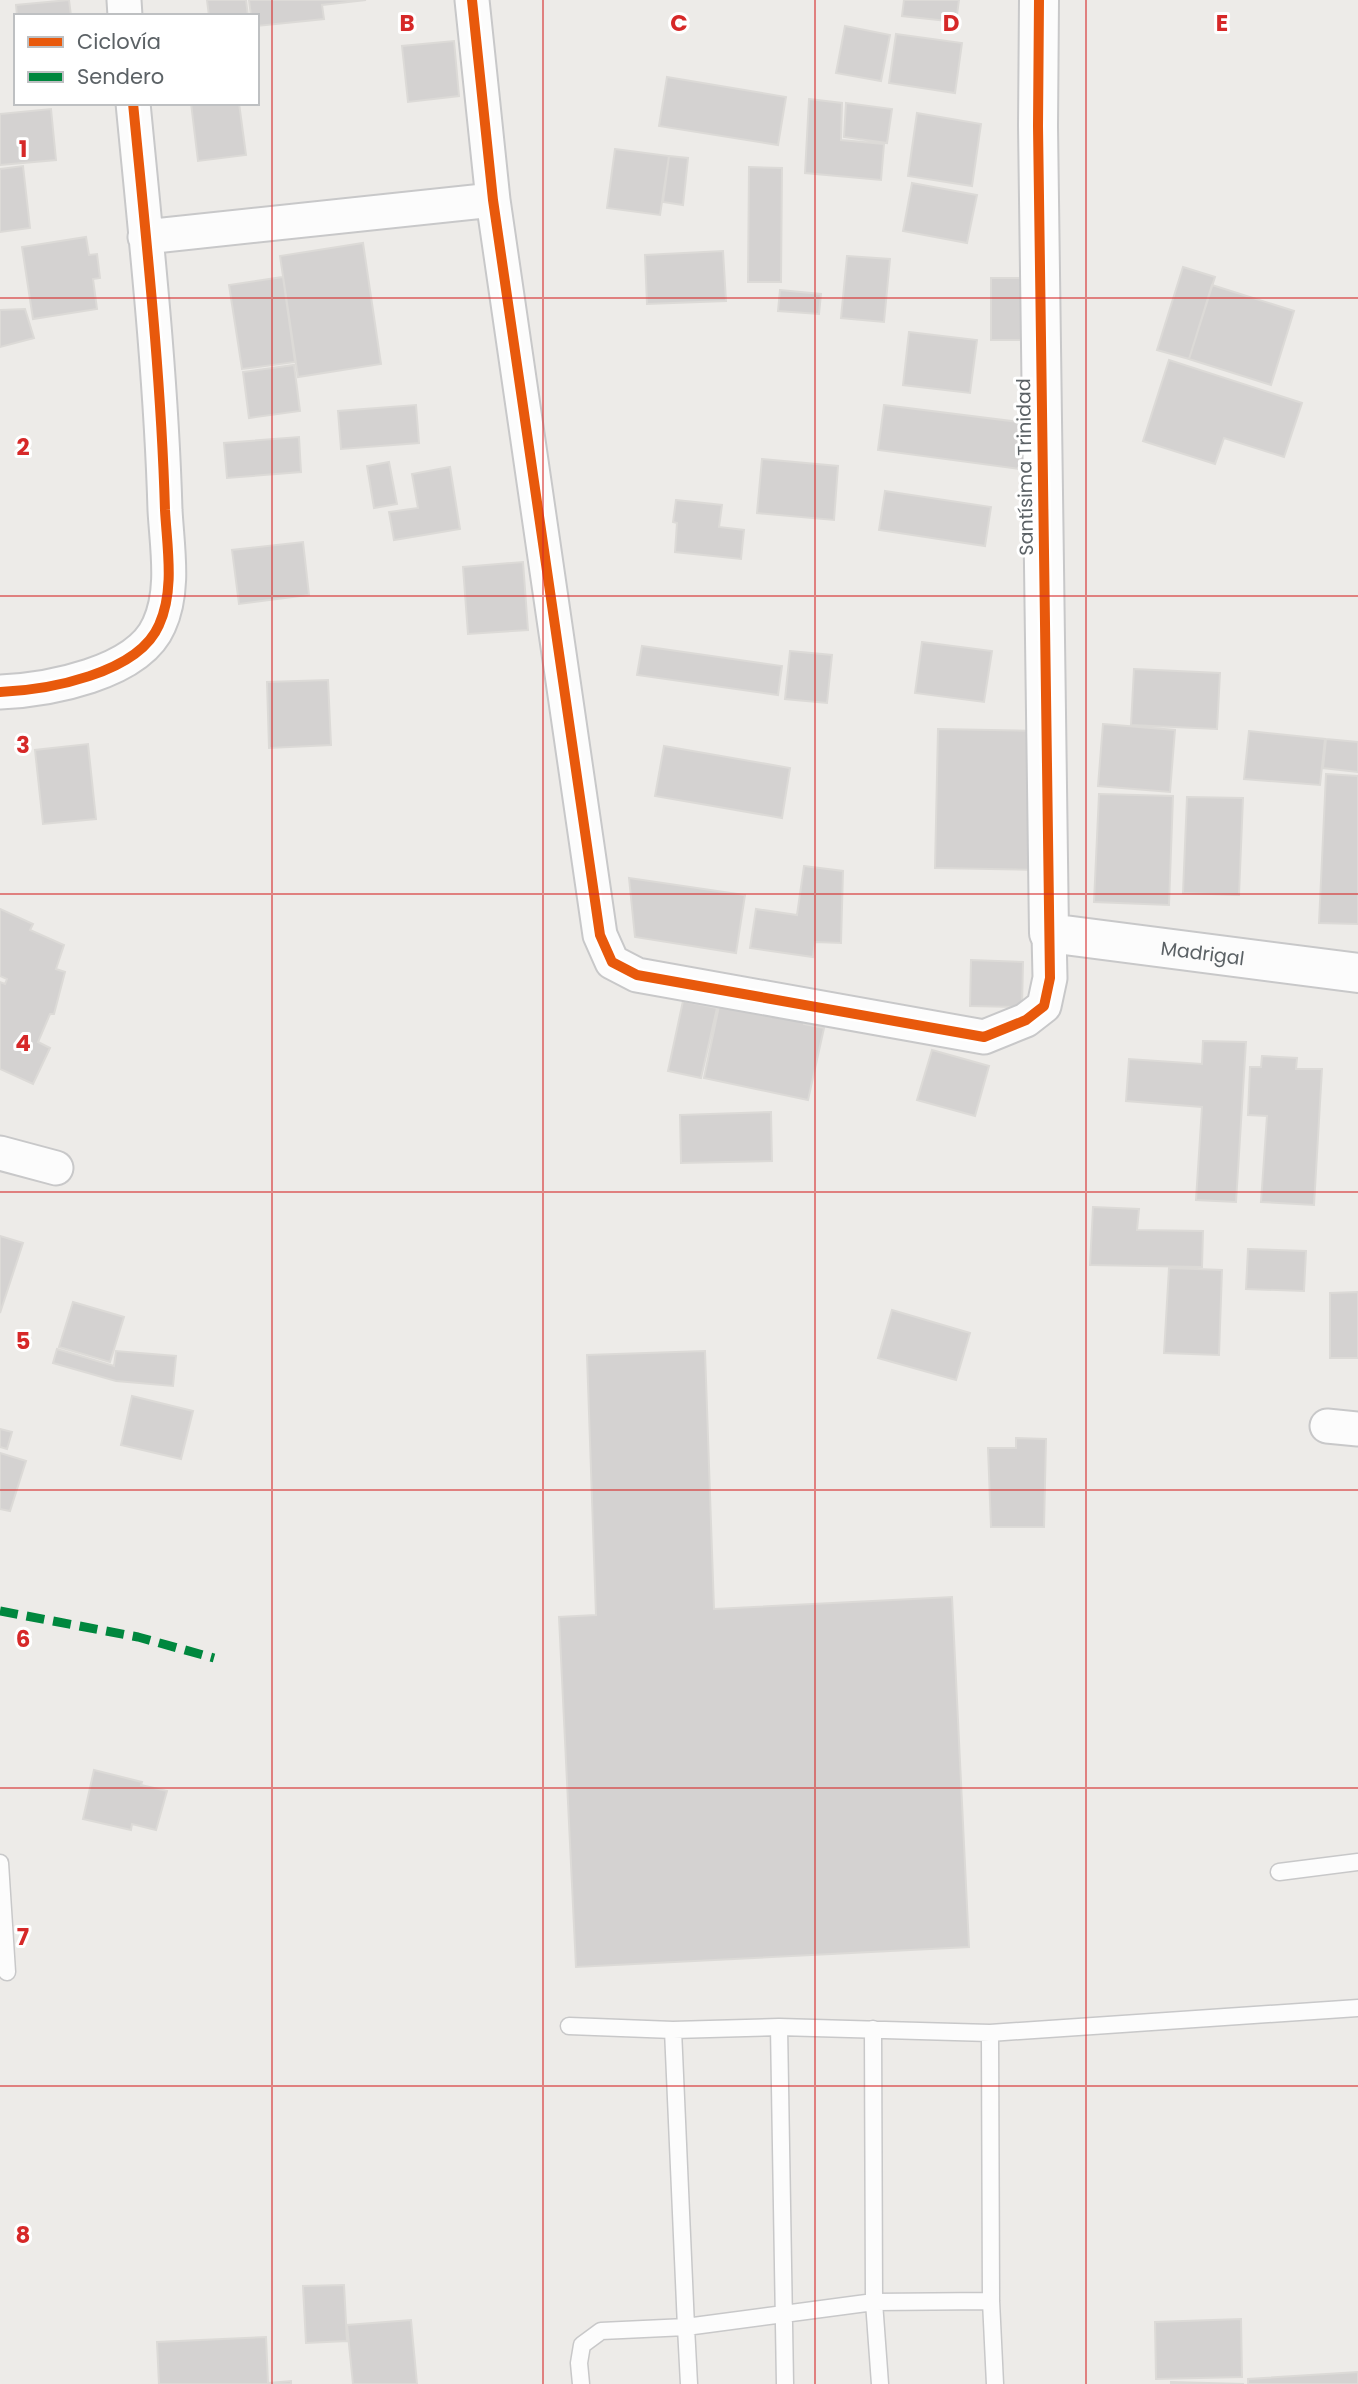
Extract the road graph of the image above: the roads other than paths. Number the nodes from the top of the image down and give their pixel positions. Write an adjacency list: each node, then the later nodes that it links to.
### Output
1 (472, 0): 4 (street)
2 (1040, 0): 7 (street, Santísima Trinidad)
3 (133, 105): 5 (street)
4 (493, 200): 5 (street); 7 (street)
5 (145, 237): 6 (street)
6 (0, 692)
7 (1049, 933): 8 (street, Madrigal)
8 (1358, 973)
9 (0, 1153): 10 (street)
10 (56, 1168)
11 (1358, 1862): 13 (lane)
12 (0, 1863): 14 (lane)
13 (1279, 1872)
14 (7, 1972)
15 (1358, 2008): 20 (lane)
16 (569, 2026): 19 (lane)
17 (779, 2026): 18 (lane); 19 (lane); 23 (lane)
18 (873, 2029): 20 (lane); 22 (lane)
19 (673, 2030): 24 (lane)
20 (990, 2033): 21 (lane)
21 (991, 2301): 22 (lane); 29 (lane)
22 (874, 2302): 23 (lane); 28 (lane)
23 (785, 2313): 24 (lane); 27 (lane)
24 (686, 2327): 25 (lane); 26 (lane)
25 (581, 2384)
26 (689, 2384)
27 (785, 2384)
28 (880, 2384)
29 (995, 2384)

